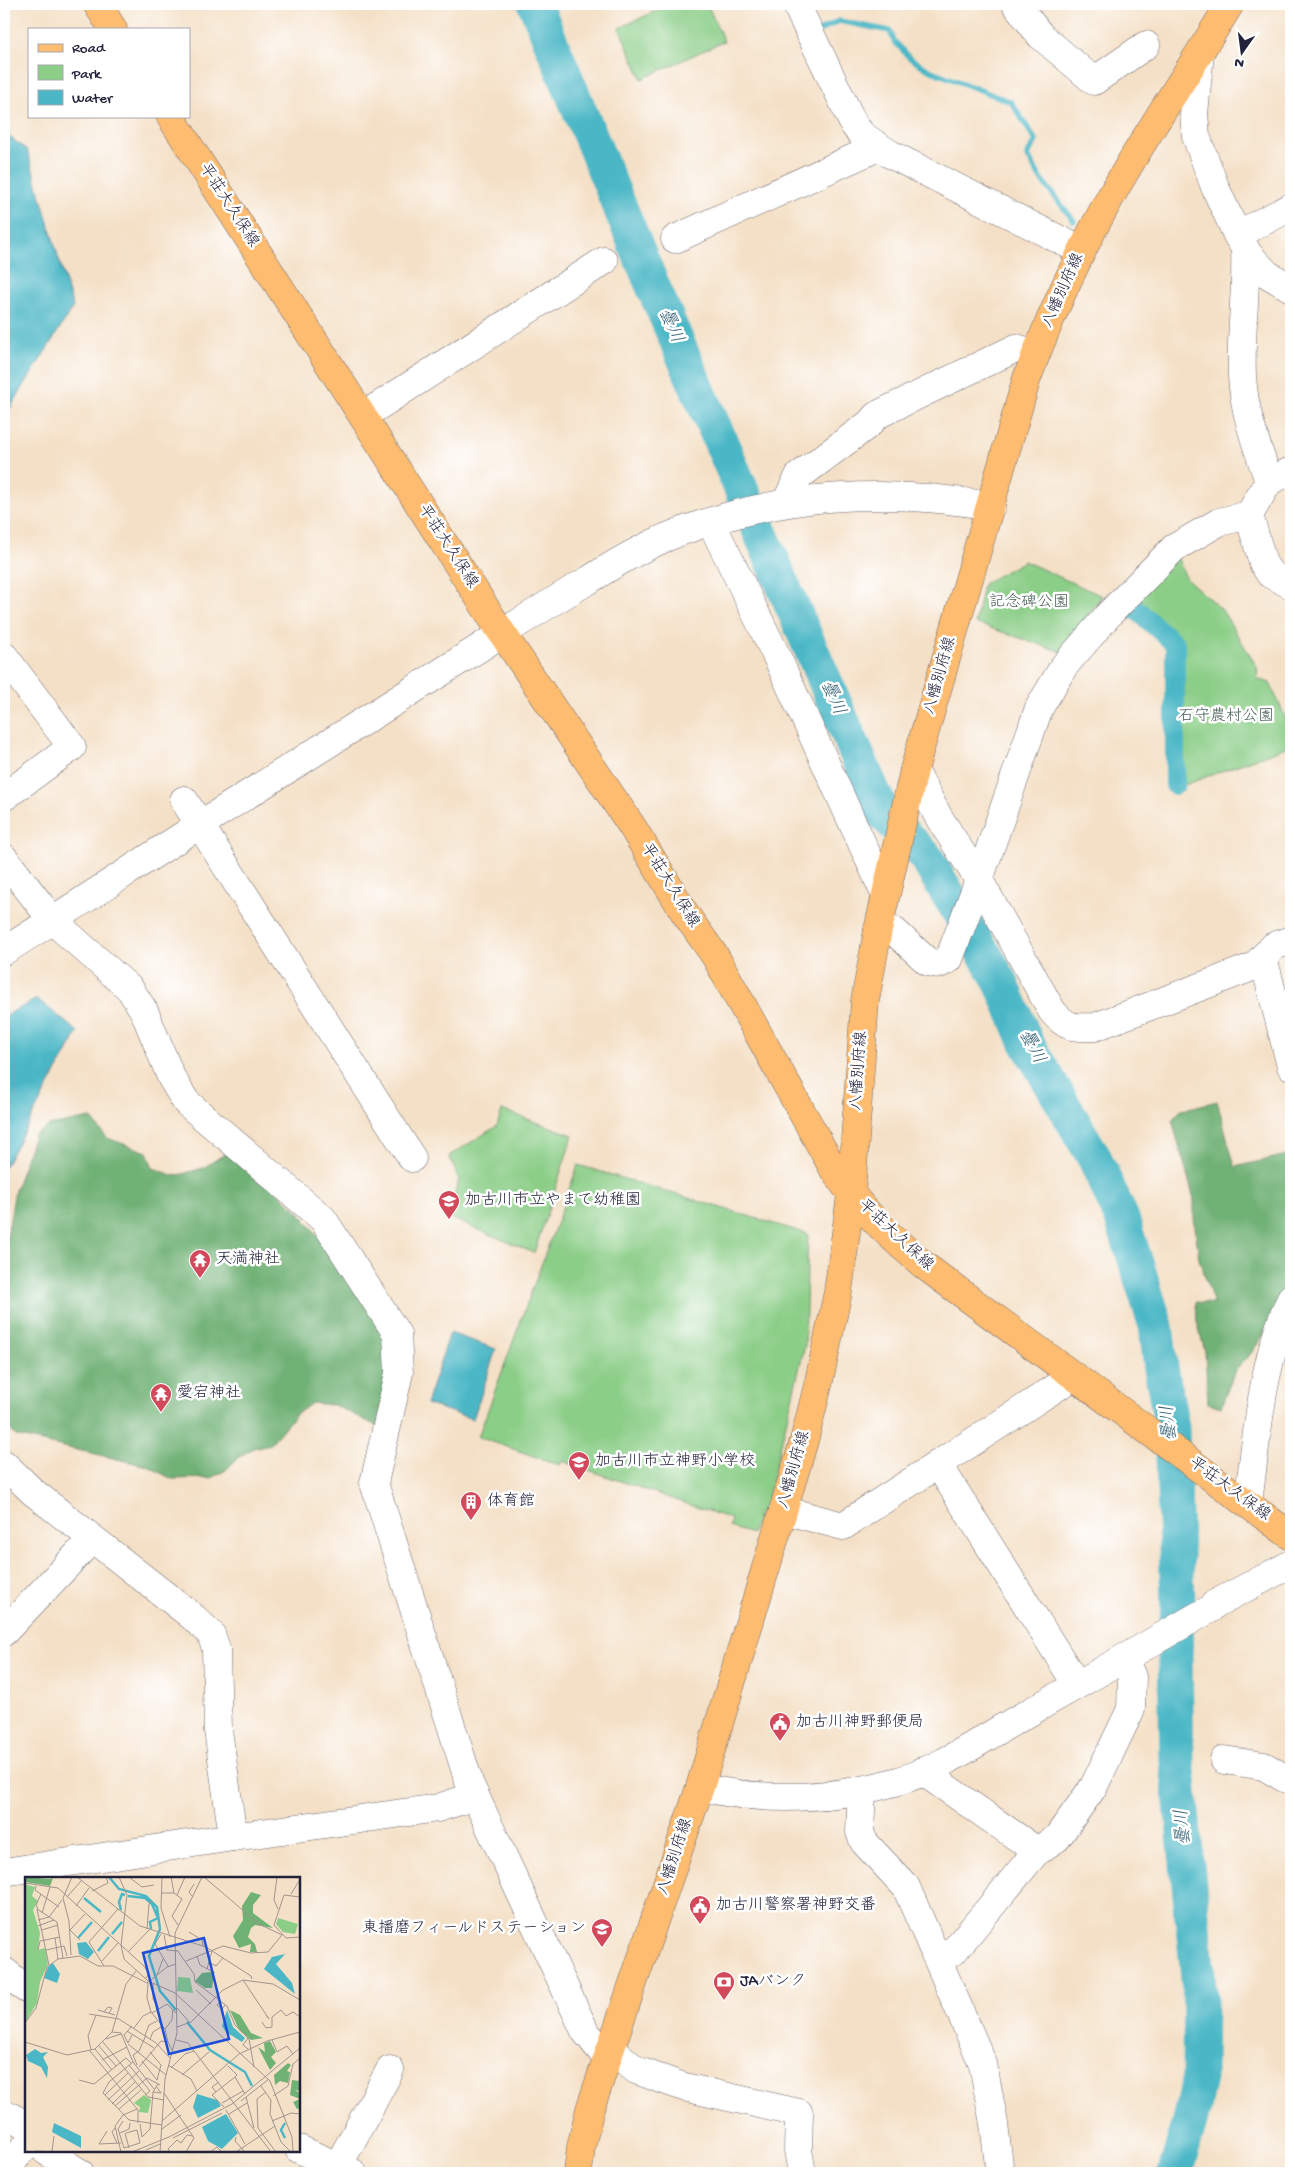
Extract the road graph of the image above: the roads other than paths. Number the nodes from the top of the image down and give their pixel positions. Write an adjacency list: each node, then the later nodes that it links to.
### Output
1 (97, 4): 5 (main road)
2 (796, 4): 9 (street)
3 (1016, 4): 6 (street)
4 (1230, 4): 7 (main road, 八幡別府線)
5 (112, 28)
6 (1146, 45)
7 (1200, 53): 12 (street); 13 (main road, 八幡別府線)
8 (171, 118): 17 (main road, 平荘大久保線)
9 (878, 147): 11 (street); 13 (street)
10 (1291, 208): 12 (street)
11 (675, 239)
12 (1241, 242): 15 (street); 18 (street)
13 (1082, 251): 16 (main road, 八幡別府線)
14 (604, 261): 17 (street)
15 (1291, 288)
16 (1036, 354): 19 (street); 20 (main road, 八幡別府線)
17 (363, 416): 24 (main road, 平荘大久保線)
18 (1280, 476): 21 (street)
19 (786, 502): 20 (street); 22 (street)
20 (991, 506): 26 (main road, 八幡別府線)
21 (1248, 515): 23 (street); 31 (street)
22 (711, 522): 24 (street); 32 (street)
23 (1291, 585)
24 (502, 634): 29 (street); 40 (main road, 平荘大久保線)
25 (4, 656): 27 (street)
26 (914, 770): 31 (street); 32 (main road, 八幡別府線)
27 (4, 797)
28 (184, 800): 29 (street)
29 (199, 825): 33 (street); 39 (street)
30 (4, 858): 33 (street)
31 (979, 880): 34 (street); 37 (street)
32 (885, 894): 34 (main road, 八幡別府線)
33 (52, 920): 36 (street); 58 (street)
34 (878, 930): 40 (main road, 八幡別府線)
35 (1291, 940): 37 (street)
36 (4, 952)
37 (1263, 957): 38 (street)
38 (1291, 1066)
39 (412, 1158)
40 (851, 1195): 42 (main road, 平荘大久保線); 46 (main road, 八幡別府線)
41 (1291, 1298): 45 (street)
42 (1074, 1376): 44 (street); 45 (main road, 平荘大久保線)
43 (4, 1464): 48 (street)
44 (938, 1464): 46 (street); 52 (street)
45 (1244, 1500): 47 (main road, 平荘大久保線)
46 (783, 1510): 56 (main road, 八幡別府線)
47 (1291, 1536)
48 (92, 1539): 50 (street); 59 (street)
49 (1291, 1564): 51 (street)
50 (4, 1632)
51 (1131, 1654): 52 (street); 60 (street)
52 (1076, 1685): 54 (street)
53 (1224, 1760): 55 (street)
54 (922, 1771): 57 (street); 60 (street)
55 (1291, 1780)
56 (700, 1788): 57 (street); 65 (main road, 八幡別府線)
57 (862, 1790): 62 (street)
58 (475, 1796): 59 (street); 65 (street)
59 (232, 1837): 61 (street)
60 (1036, 1851): 62 (street)
61 (4, 1872)
62 (935, 1954): 77 (street)
63 (4, 1971): 64 (street)
64 (25, 1988)
65 (608, 2053): 75 (main road, 八幡別府線); 76 (street)
66 (390, 2070): 72 (street)
67 (4, 2114): 68 (street)
68 (25, 2124)
69 (25, 2148): 73 (street)
70 (300, 2149): 72 (street)
71 (48, 2152): 74 (street)
72 (345, 2170)
73 (4, 2172)
74 (80, 2173)
75 (578, 2173)
76 (802, 2173)
77 (1000, 2173)

